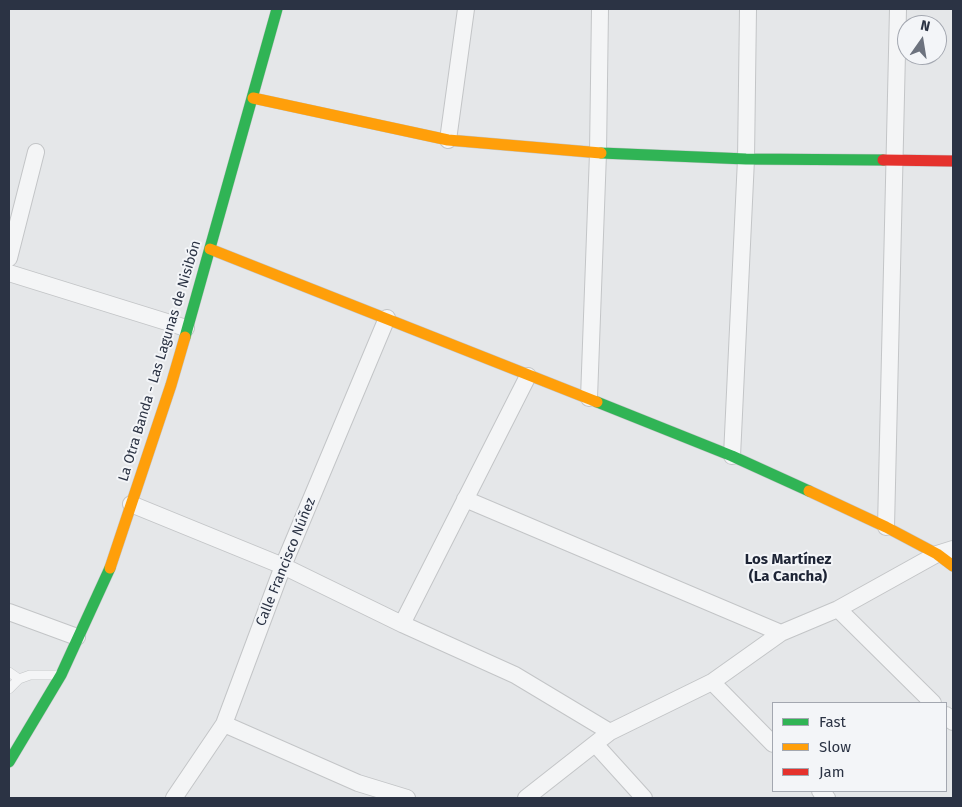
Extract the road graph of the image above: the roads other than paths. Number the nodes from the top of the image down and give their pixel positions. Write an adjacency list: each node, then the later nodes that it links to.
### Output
1 (277, 9): 6 (street, La Otra Banda - Las Lagunas de Nisibón)
2 (466, 9): 7 (street)
3 (600, 9): 9 (street)
4 (748, 9): 10 (street)
5 (898, 9): 11 (street)
6 (253, 98): 7 (street); 13 (street, La Otra Banda - Las Lagunas de Nisibón)
7 (448, 140): 9 (street)
8 (36, 152): 14 (street)
9 (598, 153): 10 (street); 19 (street)
10 (746, 159): 11 (street); 20 (street)
11 (893, 160): 12 (street); 23 (street)
12 (953, 160)
13 (210, 249): 16 (street); 17 (street, La Otra Banda - Las Lagunas de Nisibón)
14 (9, 258)
15 (9, 273): 17 (street)
16 (386, 318): 18 (street); 26 (street, Calle Francisco Núñez)
17 (186, 328): 22 (street, La Otra Banda - Las Lagunas de Nisibón)
18 (528, 376): 19 (street); 21 (street)
19 (589, 398): 20 (street)
20 (732, 456): 23 (street)
21 (465, 499): 30 (street); 31 (street)
22 (132, 504): 26 (street); 32 (street, La Otra Banda - Las Lagunas de Nisibón)
23 (886, 528): 25 (street)
24 (953, 549): 25 (street)
25 (937, 554): 27 (street); 28 (street)
26 (283, 566): 30 (street); 39 (street, Calle Francisco Núñez)
27 (953, 566)
28 (838, 609): 31 (street); 38 (street)
29 (9, 612): 32 (street)
30 (402, 624): 40 (street)
31 (781, 633): 36 (street)
32 (77, 637): 34 (street, La Otra Banda - Las Lagunas de Nisibón)
33 (9, 672): 35 (lane)
34 (60, 675): 35 (lane); 43 (street, La Otra Banda - Las Lagunas de Nisibón)
35 (19, 679): 37 (lane)
36 (712, 682): 40 (street); 41 (street)
37 (9, 689)
38 (932, 702)
39 (224, 724): 44 (street, Calle Francisco Núñez); 45 (street)
40 (610, 732): 42 (street)
41 (772, 743)
42 (596, 745): 46 (street); 47 (street)
43 (9, 762)
44 (174, 798)
45 (407, 798)
46 (526, 798)
47 (644, 798)

